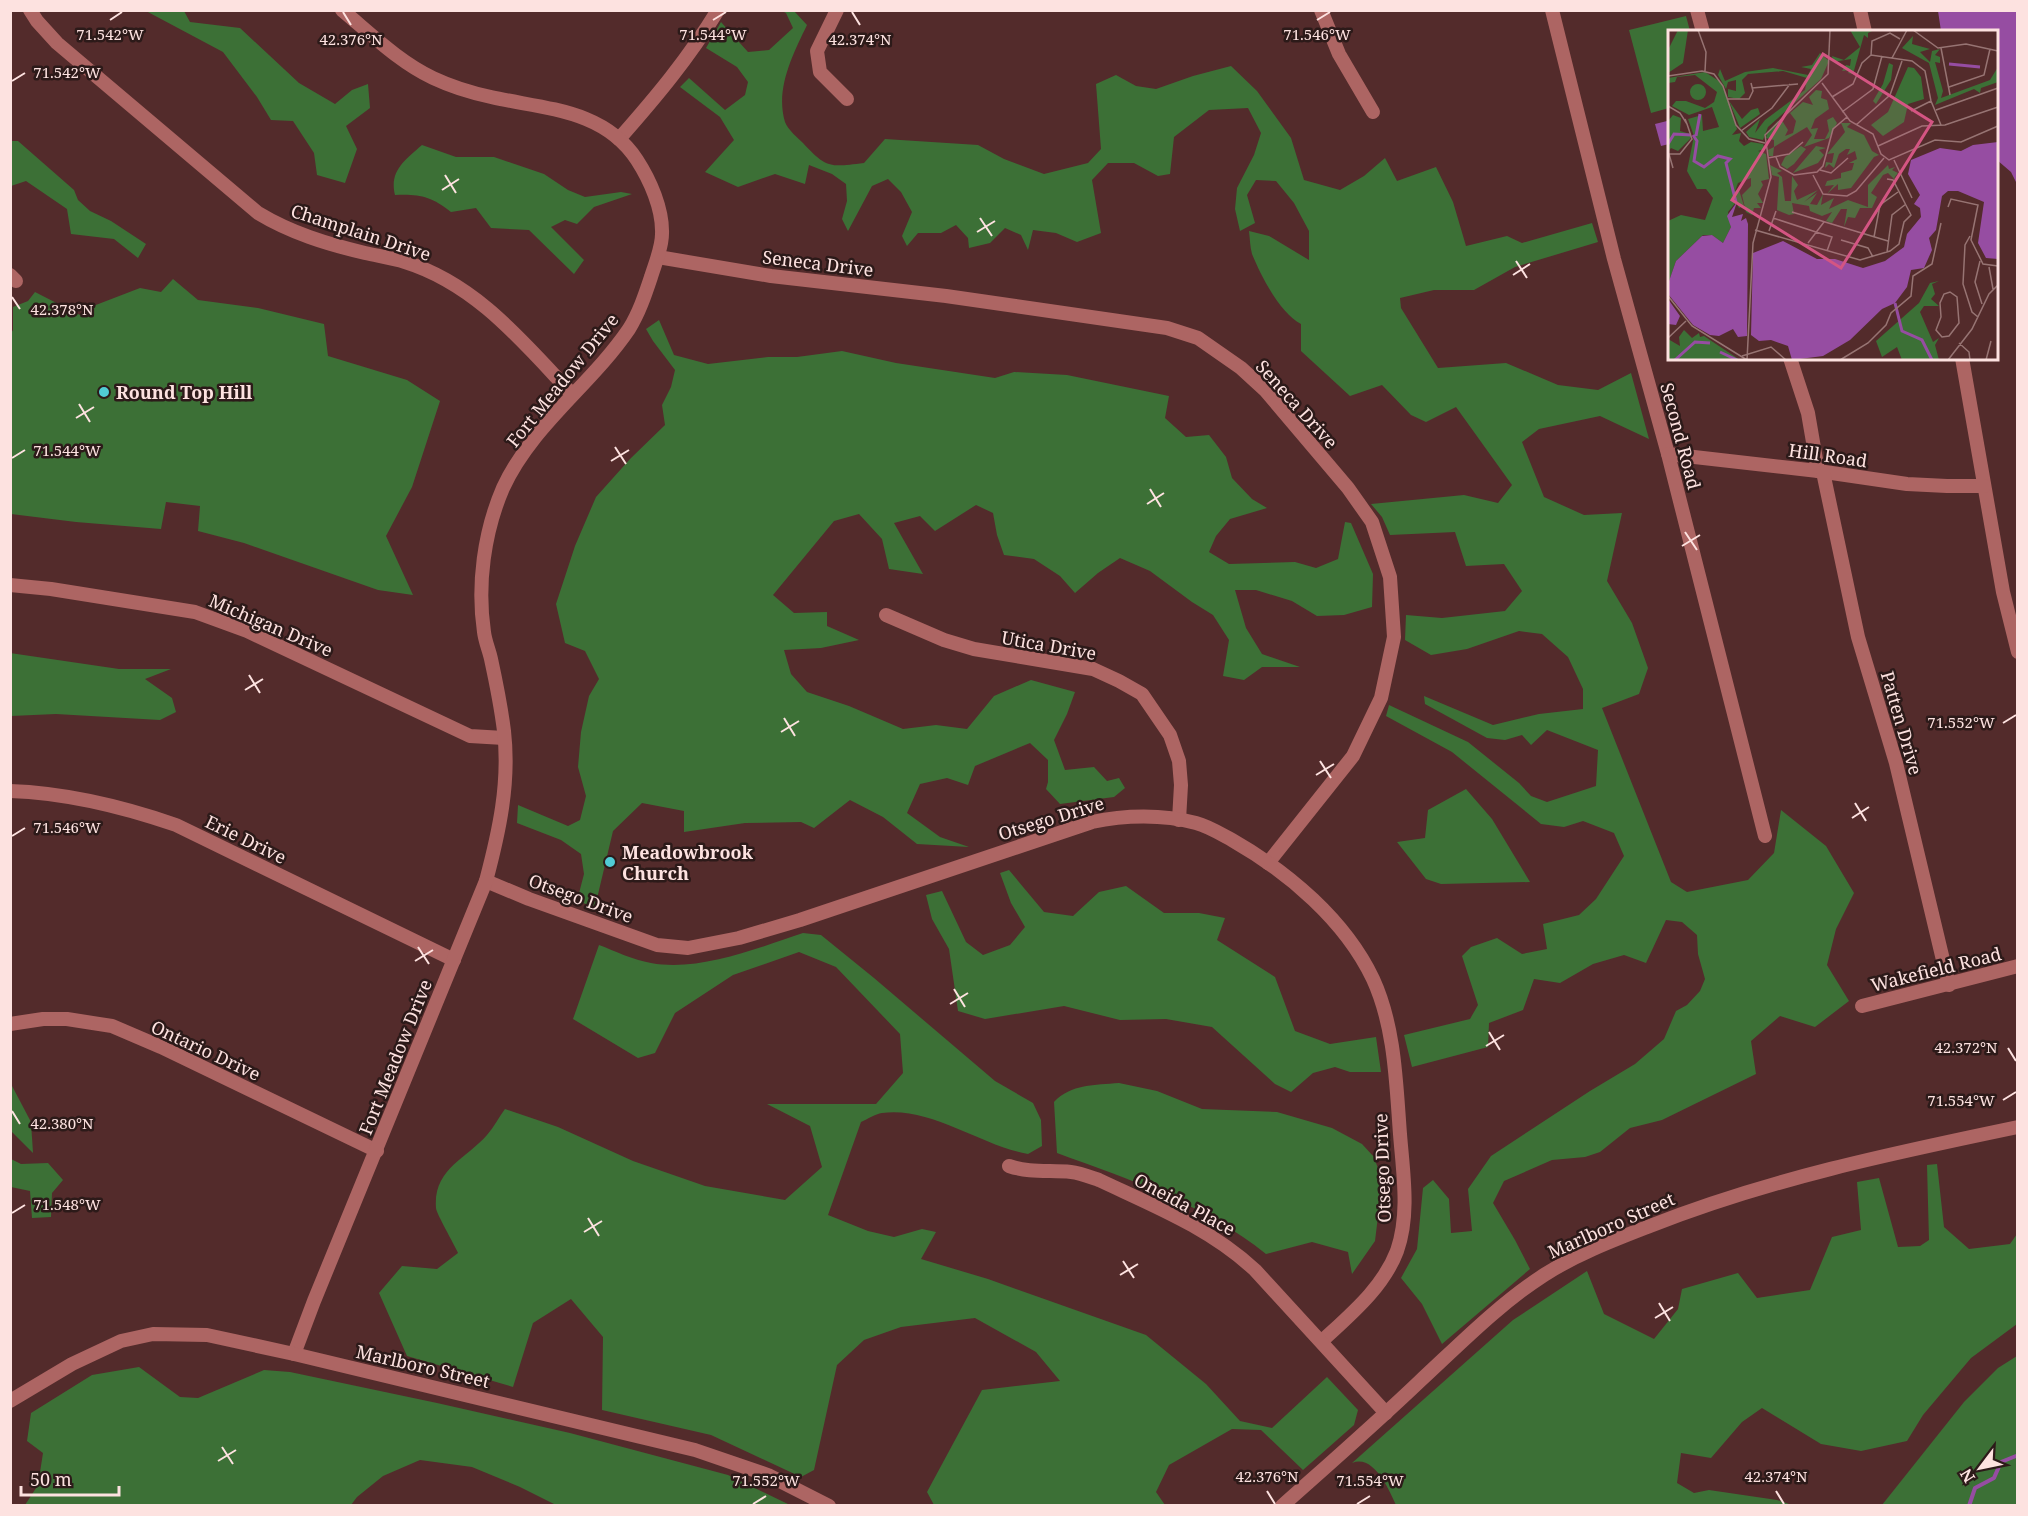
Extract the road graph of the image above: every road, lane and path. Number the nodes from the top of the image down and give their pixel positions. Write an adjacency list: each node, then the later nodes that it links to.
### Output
1 (30, 10): 17 (street, Champlain Drive)
2 (342, 10): 13 (street, Fort Meadow Drive)
3 (718, 10): 13 (street)
4 (837, 10): 11 (street)
5 (1321, 10): 12 (street)
6 (1551, 10): 18 (street, Second Road)
7 (1697, 10): 9 (street)
8 (1860, 10): 10 (street)
9 (1702, 30)
10 (1865, 30)
11 (847, 99)
12 (1373, 112)
13 (619, 139): 14 (street, Fort Meadow Drive)
14 (658, 257): 17 (street, Fort Meadow Drive); 28 (street, Seneca Drive)
15 (1791, 360): 19 (street, Patten Drive)
16 (1962, 360): 20 (street)
17 (572, 394): 24 (street, Fort Meadow Drive)
18 (1668, 454): 19 (street, Hill Road); 27 (street, Second Road)
19 (1820, 471): 20 (street, Hill Road); 32 (street, Patten Drive)
20 (1984, 486): 23 (street)
21 (10, 585): 24 (street, Michigan Drive)
22 (886, 615): 26 (street, Utica Drive)
23 (2018, 652)
24 (504, 738): 29 (street, Fort Meadow Drive)
25 (10, 791): 30 (street, Erie Drive)
26 (1179, 820): 28 (street, Otsego Drive); 29 (street, Otsego Drive)
27 (1765, 836)
28 (1268, 863): 38 (street, Otsego Drive)
29 (486, 881): 30 (street, Fort Meadow Drive)
30 (454, 960): 36 (street, Fort Meadow Drive)
31 (2018, 966): 32 (street, Wakefield Road)
32 (1949, 985): 33 (street, Wakefield Road)
33 (1862, 1006)
34 (10, 1024): 36 (street, Ontario Drive)
35 (2018, 1127): 41 (street, Marlboro Street)
36 (376, 1151): 39 (street, Fort Meadow Drive)
37 (1009, 1166): 38 (street, Oneida Place)
38 (1322, 1341): 41 (street, Oneida Place)
39 (294, 1354): 40 (street, Marlboro Street); 42 (street, Marlboro Street)
40 (10, 1401)
41 (1386, 1413): 43 (street, Marlboro Street)
42 (829, 1506)
43 (1282, 1506)

